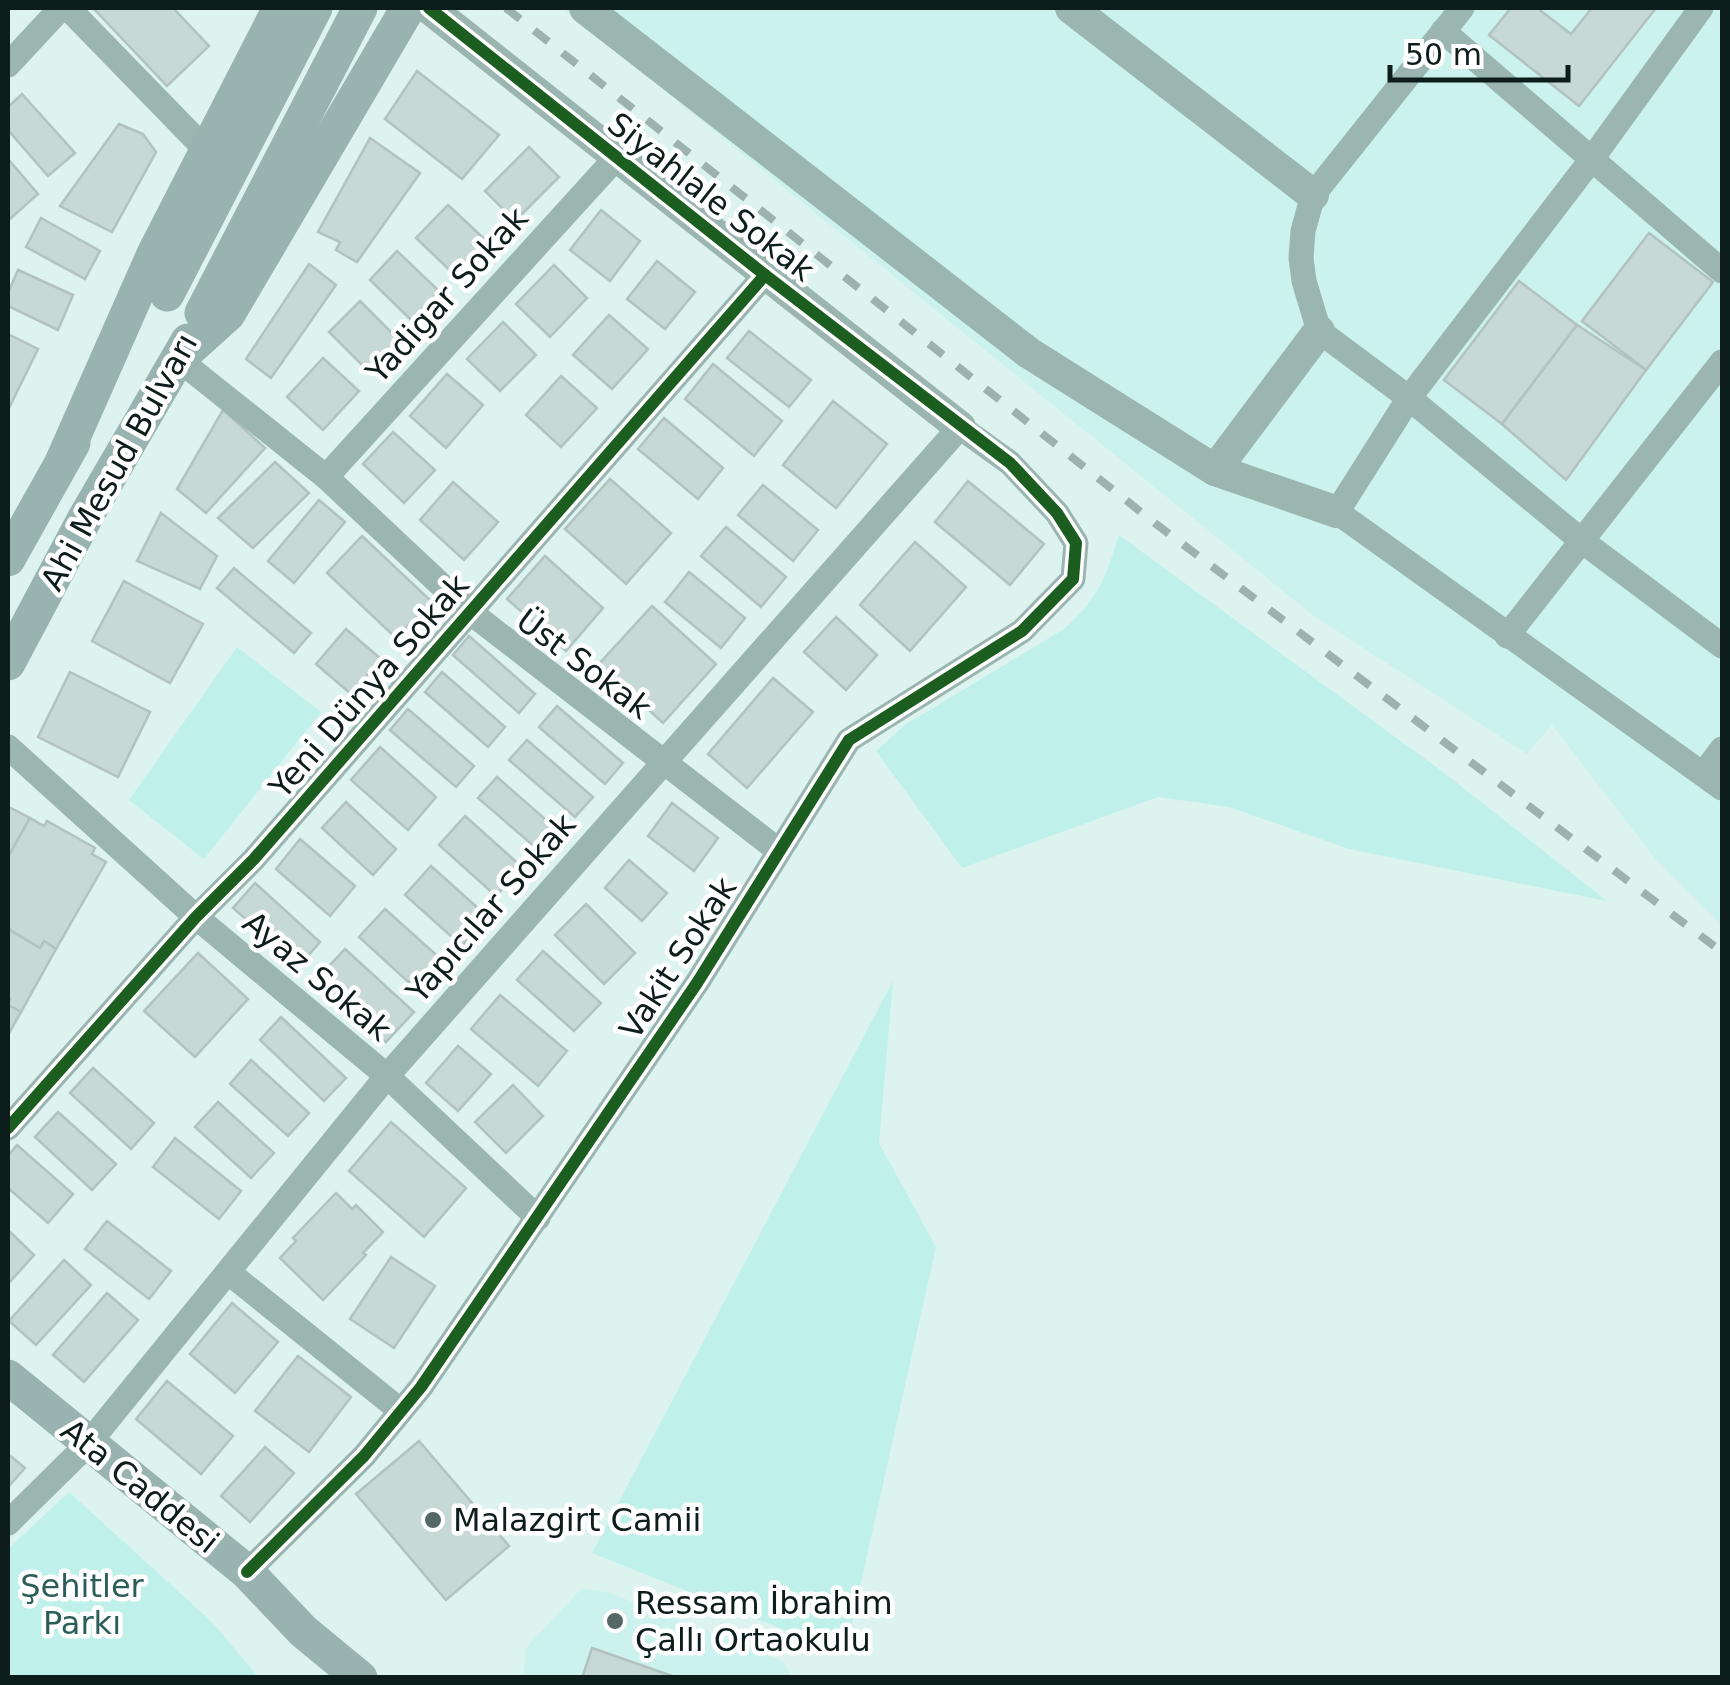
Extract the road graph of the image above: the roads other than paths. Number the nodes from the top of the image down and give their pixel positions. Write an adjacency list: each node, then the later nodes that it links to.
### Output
1 (64, 8): 12 (street); 14 (street)
2 (315, 8): 25 (main road, Ahi Mesud Bulvarı, bridge)
3 (360, 8): 21 (main road, Ahi Mesud Bulvarı, bridge)
4 (408, 8): 13 (main road)
5 (429, 8): 15 (street, Siyahlale Sokak)
6 (585, 8): 26 (street)
7 (1072, 8): 17 (street)
8 (1462, 8): 11 (street)
9 (1701, 8): 16 (street)
10 (273, 23): 13 (main road); 14 (main road)
11 (1443, 31): 16 (street); 17 (street)
12 (8, 65)
13 (362, 88): 21 (main road)
14 (206, 151): 25 (main road)
15 (616, 158): 19 (street, Siyahlale Sokak); 27 (street, Yadigar Sokak)
16 (1591, 160): 18 (street); 23 (street)
17 (1313, 195): 20 (street)
18 (1722, 271)
19 (765, 274): 24 (street, Siyahlale Sokak); 31 (street, Yeni Dünya Sokak)
20 (1319, 332): 23 (street); 26 (street)
21 (178, 359): 27 (street, Üst Sokak); 34 (main road, Ahi Mesud Bulvarı)
22 (1722, 362): 29 (street)
23 (1409, 398): 28 (street); 29 (street)
24 (960, 427): 37 (street, Yapıcılar Sokak); 39 (street, Vakit Sokak)
25 (62, 460): 30 (main road, Ahi Mesud Bulvarı)
26 (1215, 470): 28 (street)
27 (326, 477): 31 (street, Üst Sokak)
28 (1337, 512): 32 (street)
29 (1582, 541): 32 (street); 33 (street)
30 (8, 559)
31 (470, 612): 37 (street, Üst Sokak); 40 (street, Yeni Dünya Sokak)
32 (1507, 636): 38 (street)
33 (1722, 646)
34 (8, 663)
35 (8, 747): 40 (street, Ayaz Sokak)
36 (1722, 748): 38 (street)
37 (664, 760): 39 (street, Üst Sokak); 41 (street, Yapıcılar Sokak)
38 (1713, 780)
39 (779, 852): 43 (street, Vakit Sokak)
40 (196, 917): 41 (street, Ayaz Sokak); 42 (street, Yeni Dünya Sokak)
41 (387, 1076): 43 (street, Ayaz Sokak); 44 (street, Yapıcılar Sokak)
42 (8, 1128)
43 (538, 1218): 46 (street, Vakit Sokak)
44 (228, 1272): 46 (street); 47 (street, Yapıcılar Sokak)
45 (8, 1376): 47 (main road, Ata Caddesi)
46 (401, 1411): 49 (street, Vakit Sokak)
47 (88, 1444): 48 (street, Yapıcılar Sokak); 49 (main road, Ata Caddesi)
48 (8, 1523)
49 (247, 1572): 50 (main road, Ata Caddesi)
50 (304, 1631): 51 (main road); 52 (main road, Ata Caddesi)
51 (319, 1678)
52 (360, 1678)

